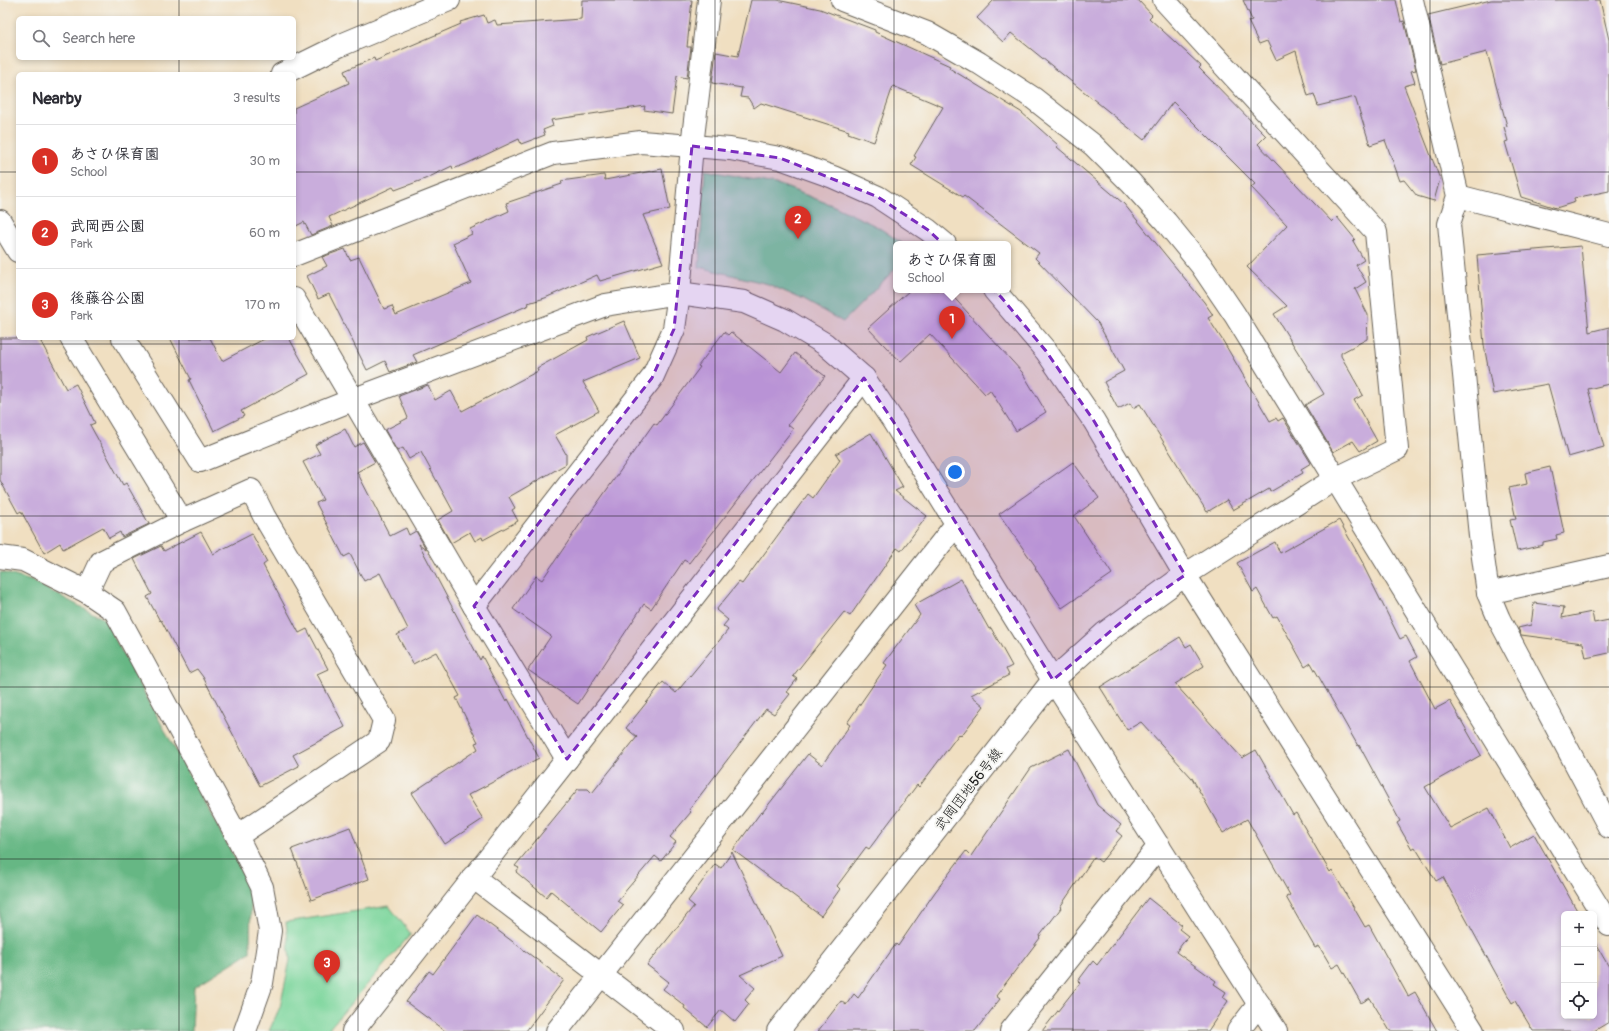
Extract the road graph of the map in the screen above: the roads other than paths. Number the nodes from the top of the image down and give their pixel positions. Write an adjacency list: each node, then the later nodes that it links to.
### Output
1 (449, 0): 6 (street)
2 (709, 0): 7 (street)
3 (842, 0): 21 (street)
4 (1164, 0): 21 (street, 武岡団地56号線)
5 (1412, 0): 8 (street)
6 (286, 72)
7 (692, 146): 11 (street); 13 (street); 14 (street)
8 (1458, 196): 10 (street); 28 (street)
9 (0, 221): 12 (street)
10 (1609, 235)
11 (941, 241)
12 (16, 248)
13 (296, 254)
14 (679, 293): 19 (street); 20 (street); 29 (street)
15 (997, 293): 26 (street)
16 (296, 302): 20 (street)
17 (72, 340): 22 (street)
18 (124, 340): 20 (street)
19 (864, 378): 23 (street); 31 (street)
20 (352, 400): 29 (street)
21 (1335, 479): 26 (street, 武岡団地56号線); 36 (street)
22 (182, 520): 27 (street); 33 (street)
23 (957, 523): 30 (street); 37 (street)
24 (1, 555): 27 (street)
25 (1609, 566): 28 (street)
26 (1186, 575): 30 (street, 武岡団地56号線); 47 (street)
27 (87, 592): 33 (street)
28 (1488, 593): 32 (street)
29 (474, 606): 31 (street)
30 (1053, 680): 34 (street); 43 (street, 武岡団地56号線)
31 (567, 759): 35 (street)
32 (1609, 827)
33 (237, 836): 39 (street)
34 (1159, 846): 38 (street); 44 (street)
35 (473, 877): 37 (street); 40 (street)
36 (1609, 925)
37 (602, 975): 41 (street); 42 (street)
38 (1259, 1004): 45 (street); 46 (street)
39 (246, 1031)
40 (353, 1031)
41 (557, 1031)
42 (674, 1031)
43 (778, 1031)
44 (1011, 1031)
45 (1238, 1031)
46 (1276, 1031)
47 (1472, 1031)

